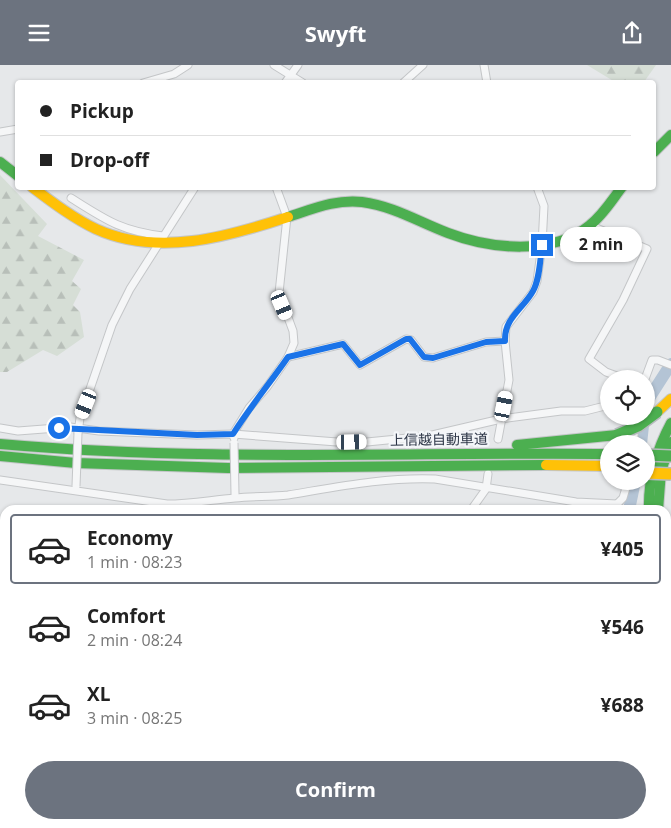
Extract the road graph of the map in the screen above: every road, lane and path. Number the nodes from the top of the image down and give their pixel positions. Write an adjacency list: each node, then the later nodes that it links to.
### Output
1 (188, 65): 7 (street)
2 (274, 65): 6 (street)
3 (298, 65): 6 (street)
4 (423, 65): 10 (street)
5 (484, 65): 11 (street)
6 (291, 75): 8 (street); 9 (street)
7 (153, 80)
8 (287, 80)
9 (298, 80)
10 (406, 80)
11 (486, 80)
12 (15, 130): 13 (street)
13 (0, 132)
14 (671, 135): 15 (main road)
15 (656, 150)
16 (0, 162): 17 (main road)
17 (15, 174)
18 (36, 190): 26 (main road)
19 (193, 190): 26 (street)
20 (277, 190): 24 (street)
21 (538, 190): 27 (street)
22 (619, 190): 25 (main road)
23 (70, 199): 26 (street)
24 (287, 217): 26 (main road); 27 (main road); 29 (street)
25 (590, 225): 27 (main road); 31 (street)
26 (160, 241): 38 (street)
27 (542, 245): 28 (street)
28 (505, 341): 29 (street); 35 (street)
29 (288, 357): 39 (street)
30 (671, 365): 32 (street)
31 (603, 370)
32 (648, 370)
33 (671, 399): 43 (main road, bridge)
34 (600, 407): 35 (street)
35 (502, 419): 39 (street); 40 (street)
36 (671, 423): 66 (main road)
37 (0, 428): 38 (street)
38 (79, 431): 39 (street); 57 (street, bridge)
39 (233, 434): 60 (street, bridge)
40 (498, 439)
41 (671, 442): 67 (main road)
42 (0, 444): 43 (main road, 上信越自動車道)
43 (393, 454): 44 (main road, 上信越自動車道)
44 (600, 454)
45 (655, 455): 47 (main road, bridge)
46 (0, 456): 48 (main road, 上信越自動車道)
47 (671, 456)
48 (459, 466): 49 (main road, 上信越自動車道); 52 (main road)
49 (600, 466)
50 (655, 467): 51 (main road)
51 (671, 468)
52 (600, 471)
53 (655, 473): 54 (main road, bridge)
54 (671, 474)
55 (488, 475): 58 (street)
56 (0, 480): 57 (street)
57 (75, 488): 61 (street)
58 (486, 489): 60 (street); 63 (street); 64 (street)
59 (626, 490): 65 (street)
60 (235, 496): 62 (street)
61 (174, 505)
62 (199, 505)
63 (475, 505)
64 (602, 505)
65 (620, 505)
66 (649, 505)
67 (658, 505)

